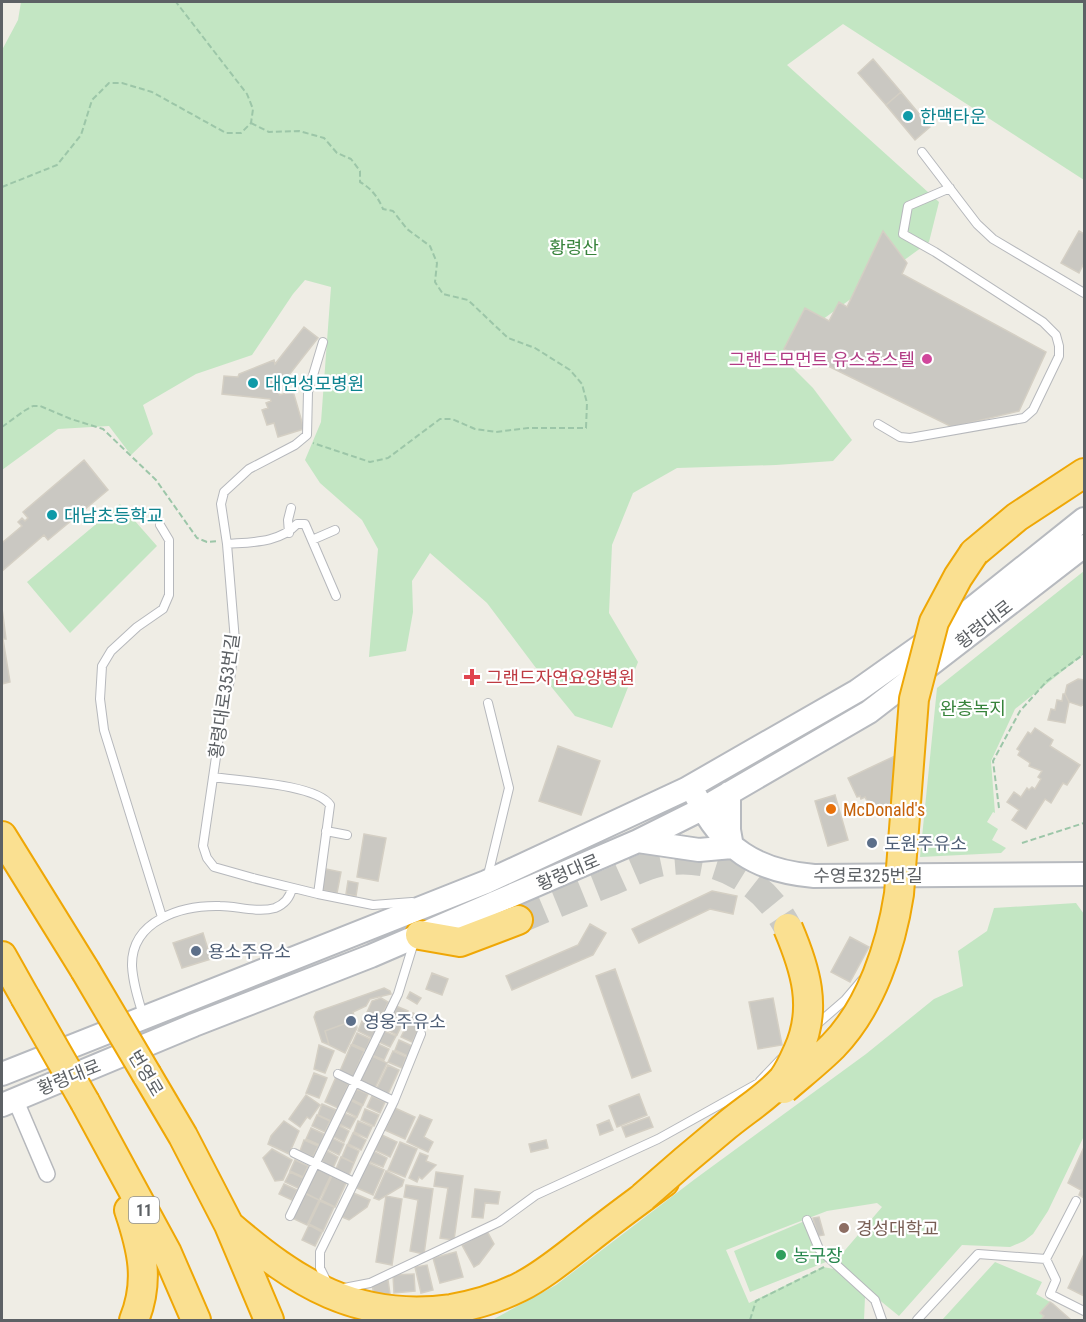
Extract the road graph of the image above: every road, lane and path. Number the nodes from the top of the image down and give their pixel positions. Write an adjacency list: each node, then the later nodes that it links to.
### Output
1 (176, 2): 2 (path)
2 (251, 123): 4 (path); 10 (path)
3 (922, 152): 5 (lane)
4 (2, 187)
5 (950, 188): 6 (lane); 8 (lane)
6 (1084, 293)
7 (323, 342): 10 (lane)
8 (878, 424)
9 (2, 427): 18 (path)
10 (301, 440): 18 (lane, 황령대로353번길)
11 (1084, 473): 63 (highway, bridge)
12 (291, 508): 16 (lane)
13 (1084, 519): 24 (main road, 황령대로)
14 (160, 525): 41 (lane)
15 (335, 530): 17 (lane)
16 (289, 533): 17 (lane); 18 (lane)
17 (312, 540): 20 (lane)
18 (227, 542): 23 (lane, 황령대로353번길)
19 (1084, 546): 25 (main road, 황령대로)
20 (336, 596)
21 (1084, 654): 26 (path)
22 (488, 703): 36 (lane)
23 (213, 777): 29 (lane, 황령대로353번길); 38 (lane)
24 (692, 786): 27 (main road, 수영로325번길); 36 (main road, 황령대로)
25 (729, 793): 27 (main road, 황령대로); 34 (main road)
26 (999, 808)
27 (702, 809): 32 (main road, 황령대로); 34 (main road, 수영로325번길)
28 (1084, 823): 33 (path)
29 (326, 831): 30 (lane); 39 (lane, 황령대로353번길)
30 (347, 834)
31 (2, 836): 67 (highway, 번영로, bridge)
32 (638, 842): 34 (main road); 45 (main road, 황령대로)
33 (1022, 843)
34 (732, 847): 37 (main road, 수영로325번길)
35 (1084, 874): 37 (main road, 수영로325번길)
36 (486, 882): 40 (main road, 황령대로)
37 (890, 886): 43 (lane); 55 (lane)
38 (292, 888): 39 (lane); 41 (lane)
39 (318, 894): 40 (lane)
40 (442, 900): 49 (main road, 황령대로)
41 (162, 917): 49 (lane)
42 (518, 920): 45 (highway)
43 (903, 924)
44 (788, 927): 63 (highway, bridge)
45 (418, 936): 54 (lane); 57 (main road, 황령대로)
46 (2, 956): 58 (highway, 11, bridge)
47 (893, 962): 48 (lane)
48 (853, 1005)
49 (143, 1018): 52 (main road, 황령대로)
50 (421, 1034): 56 (lane)
51 (810, 1049): 55 (lane)
52 (2, 1071)
53 (338, 1074): 54 (lane)
54 (355, 1082): 56 (lane); 60 (lane)
55 (757, 1084): 62 (lane)
56 (394, 1101): 62 (lane)
57 (8, 1102): 61 (street)
58 (104, 1134): 71 (highway); 72 (highway, 11)
59 (294, 1153): 60 (lane)
60 (316, 1163): 62 (lane); 65 (lane)
61 (47, 1174)
62 (354, 1182)
63 (643, 1197): 67 (highway)
64 (1076, 1201): 68 (lane)
65 (290, 1216)
66 (807, 1220): 69 (lane)
67 (229, 1225): 73 (highway, 번영로)
68 (1046, 1259): 70 (lane); 76 (lane)
69 (834, 1262): 74 (path); 75 (lane)
70 (1084, 1311)
71 (134, 1320)
72 (196, 1320)
73 (268, 1320)
74 (750, 1320)
75 (882, 1320)
76 (917, 1320)

